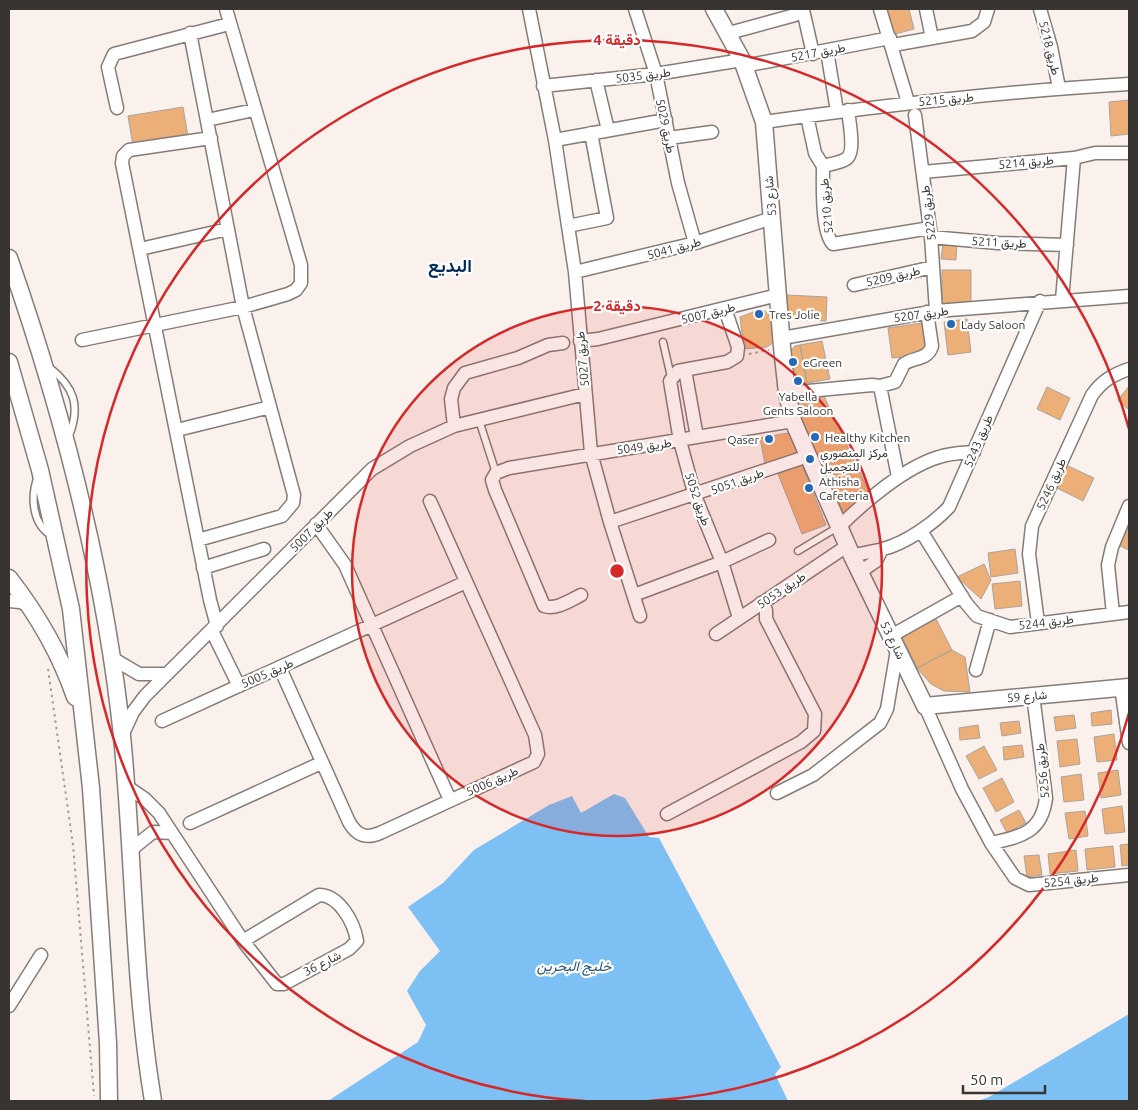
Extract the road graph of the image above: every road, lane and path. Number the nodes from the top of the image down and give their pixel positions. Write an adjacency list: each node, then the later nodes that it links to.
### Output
1 (226, 9): 10 (street)
2 (529, 9): 21 (street, طريق 5027)
3 (635, 9): 18 (street, طريق 5029)
4 (714, 9): 12 (street, شارع 53)
5 (803, 9): 12 (street); 16 (street)
6 (880, 9): 14 (street)
7 (926, 9): 13 (street)
8 (988, 9): 13 (street, طريق 5217)
9 (1040, 9): 22 (street, طريق 5218)
10 (229, 24): 11 (street); 25 (street)
11 (190, 33): 24 (street); 29 (street)
12 (729, 33): 17 (street, شارع 53)
13 (932, 38): 14 (street, طريق 5217)
14 (892, 42): 15 (street, طريق 5217); 23 (street)
15 (827, 51): 16 (street, طريق 5217); 26 (street)
16 (813, 54): 17 (street, طريق 5217)
17 (743, 63): 18 (street, طريق 5035); 31 (street, شارع 53)
18 (656, 74): 19 (street, طريق 5035); 30 (street, طريق 5029)
19 (596, 80): 21 (street, طريق 5035); 32 (street)
20 (1129, 84): 22 (street, طريق 5215)
21 (543, 86): 37 (street, طريق 5027)
22 (1059, 88): 23 (street, طريق 5215)
23 (908, 102): 26 (street, طريق 5215)
24 (116, 108)
25 (254, 110): 29 (street); 58 (street)
26 (843, 111): 28 (street, طريق 5215); 40 (street)
27 (915, 115): 41 (street, طريق 5229)
28 (807, 116): 31 (street, طريق 5215); 40 (street)
29 (207, 120): 35 (street)
30 (666, 120): 32 (street); 36 (street, طريق 5029)
31 (764, 122): 42 (street, شارع 53)
32 (608, 130): 34 (street)
33 (712, 132): 36 (street)
34 (591, 133): 37 (street); 43 (street)
35 (211, 138): 44 (street); 49 (street)
36 (669, 138): 46 (street, طريق 5029)
37 (555, 140): 43 (street, طريق 5027)
38 (1129, 153): 39 (street, طريق 5214)
39 (1074, 158): 41 (street, طريق 5214); 48 (street)
40 (823, 166): 47 (street, طريق 5210)
41 (923, 172): 45 (street, طريق 5229)
42 (772, 218): 46 (street, طريق 5041); 54 (street, شارع 53)
43 (568, 226): 52 (street, طريق 5027)
44 (228, 229): 49 (street); 58 (street)
45 (931, 233): 47 (street, طريق 5211); 48 (street, طريق 5211); 51 (street, طريق 5229)
46 (695, 243): 52 (street, طريق 5041)
47 (833, 244)
48 (1067, 245): 56 (street)
49 (140, 249): 61 (street)
50 (9, 258): 121 (street)
51 (933, 267): 53 (street, طريق 5209); 60 (street, طريق 5229)
52 (575, 272): 63 (street, طريق 5027)
53 (854, 285)
54 (778, 295): 59 (street, طريق 5007); 66 (street, شارع 53)
55 (1129, 296): 56 (street, طريق 5207)
56 (1062, 300): 57 (street, طريق 5207)
57 (1040, 301): 60 (street, طريق 5207); 82 (street, طريق 5243)
58 (244, 307): 61 (street); 75 (street)
59 (724, 309): 63 (street, طريق 5007); 67 (street)
60 (932, 312): 66 (street, طريق 5207); 72 (street, طريق 5229)
61 (156, 326): 62 (street); 79 (street)
62 (82, 340)
63 (580, 341): 74 (street, طريق 5027)
64 (663, 342): 71 (lane)
65 (563, 343): 78 (street)
66 (782, 343): 67 (path); 73 (street, شارع 53)
67 (737, 356): 69 (street)
68 (9, 362): 131 (street)
69 (685, 370): 71 (street); 80 (street)
70 (1129, 370): 116 (street, طريق 5246)
71 (671, 377): 81 (street, طريق 5052)
72 (880, 386): 73 (street); 86 (street)
73 (787, 393): 77 (street, شارع 53)
74 (585, 394): 76 (street, طريق 5007); 83 (street, طريق 5027)
75 (270, 407): 79 (street); 94 (street)
76 (479, 420): 78 (street, طريق 5007); 85 (lane)
77 (793, 422): 80 (street, طريق 5049); 84 (street, شارع 53)
78 (454, 426): 91 (street, طريق 5007)
79 (177, 430): 94 (street)
80 (697, 437): 81 (street, طريق 5049)
81 (680, 441): 83 (street, طريق 5049); 87 (street, طريق 5052)
82 (974, 452): 86 (street); 93 (street, طريق 5243)
83 (591, 453): 85 (street, طريق 5049); 90 (street, طريق 5027)
84 (808, 456): 87 (street, طريق 5051); 92 (street, شارع 53)
85 (496, 473): 106 (street)
86 (898, 477): 92 (street)
87 (695, 496): 90 (street, طريق 5051); 100 (street, طريق 5052)
88 (430, 501): 104 (street, طريق 5006)
89 (1129, 506): 112 (street)
90 (610, 522): 105 (street, طريق 5027)
91 (316, 524): 117 (street); 118 (street, طريق 5007)
92 (839, 527): 98 (lane); 99 (street, شارع 53)
93 (921, 531): 97 (street, طريق 5243); 107 (street, طريق 5244)
94 (198, 540): 101 (street)
95 (769, 540): 100 (street)
96 (264, 549): 101 (street)
97 (882, 549): 99 (street, طريق 5243); 102 (street, طريق 5243)
98 (798, 551)
99 (849, 551): 102 (street, شارع 53); 109 (street, طريق 5053)
100 (722, 562): 105 (street); 114 (street, طريق 5052)
101 (204, 568): 118 (street)
102 (860, 572): 120 (street, شارع 53)
103 (9, 578): 110 (street)
104 (466, 582): 117 (street, طريق 5005); 137 (street, طريق 5006)
105 (634, 595): 113 (street, طريق 5027)
106 (581, 596)
107 (962, 596): 115 (street, طريق 5244); 120 (street)
108 (9, 601): 110 (street)
109 (758, 605): 114 (street, طريق 5053); 138 (street)
110 (30, 606): 131 (street)
111 (1129, 612): 112 (street, طريق 5244)
112 (1113, 614): 116 (street, طريق 5244)
113 (640, 616)
114 (739, 618): 119 (street, طريق 5053)
115 (990, 620): 116 (street, طريق 5244); 124 (street)
116 (1038, 623)
117 (372, 625): 123 (street, طريق 5005); 137 (street)
118 (214, 628): 125 (street, طريق 5007); 126 (street)
119 (716, 634)
120 (894, 643): 129 (street, شارع 53); 136 (street)
121 (112, 658): 125 (street); 132 (street)
122 (47, 660): 150 (path)
123 (280, 668): 126 (street, طريق 5005); 134 (street, طريق 5006)
124 (976, 670)
125 (167, 674): 132 (street, طريق 5007)
126 (239, 686): 130 (street, طريق 5005)
127 (1125, 687): 128 (street, شارع 59); 133 (street)
128 (1033, 695): 129 (street, شارع 59); 141 (street, طريق 5256)
129 (924, 706): 141 (street, شارع 53)
130 (162, 721)
131 (85, 728): 149 (street)
132 (122, 736): 135 (street)
133 (1129, 742)
134 (321, 763): 137 (street, طريق 5006); 139 (street)
135 (126, 786): 140 (street, شارع 36); 142 (street)
136 (777, 793)
137 (450, 800)
138 (667, 814)
139 (190, 823)
140 (172, 833): 142 (street); 145 (street, شارع 36)
141 (991, 844): 144 (street, شارع 53)
142 (132, 849): 153 (street)
143 (1129, 875): 144 (street, طريق 5254)
144 (1015, 878)
145 (243, 941): 145 (street, شارع 36)
146 (41, 955): 147 (street)
147 (14, 987): 148 (street)
148 (9, 1006)
149 (108, 1043): 151 (street); 152 (street)
150 (95, 1101)
151 (109, 1101)
152 (118, 1101)
153 (153, 1101)

